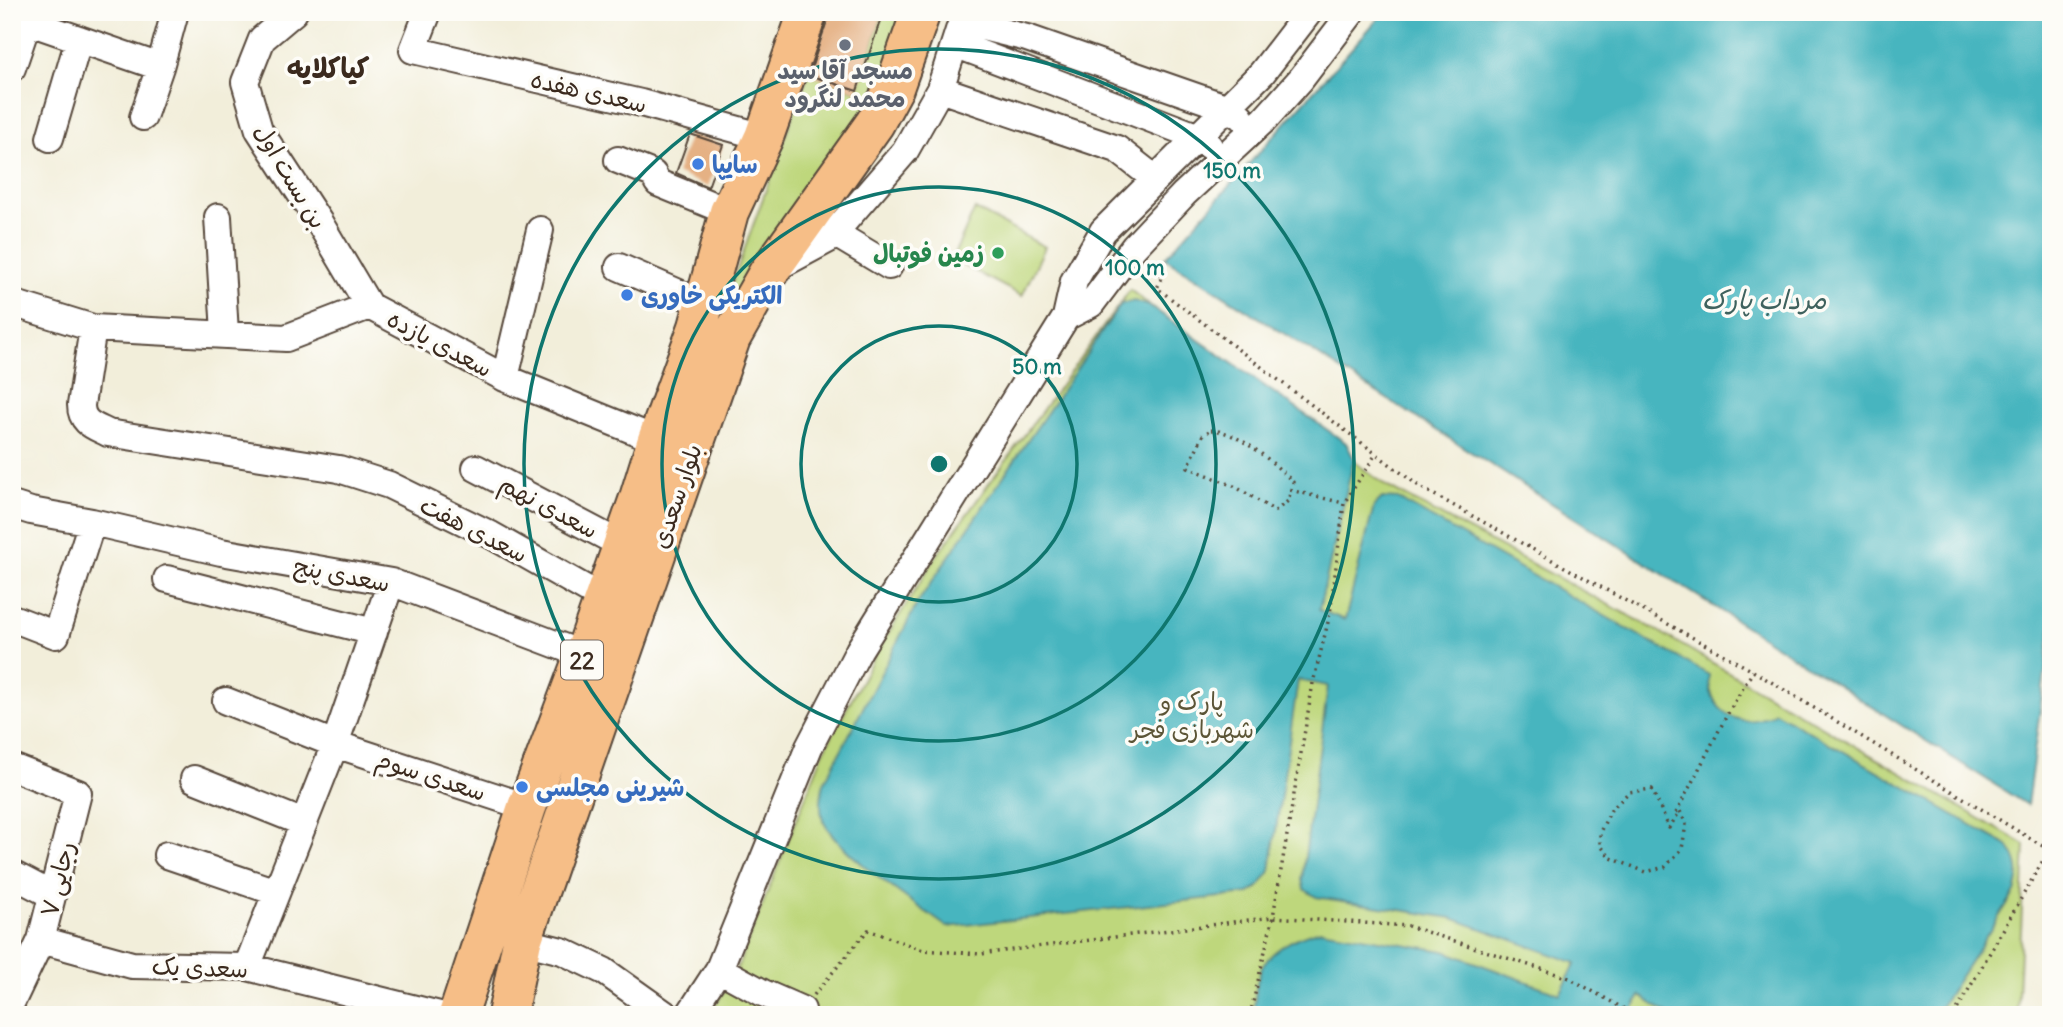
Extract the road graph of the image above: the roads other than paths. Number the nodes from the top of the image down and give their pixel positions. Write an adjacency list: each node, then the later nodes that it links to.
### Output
1 (175, 12): 11 (street)
2 (294, 12): 32 (street, بن بست اول)
3 (428, 12): 18 (street, سعدی هفده)
4 (808, 12): 18 (highway, بلوار سعدی / 22)
5 (921, 12): 29 (highway, بلوار سعدی / 22)
6 (1309, 12): 14 (street)
7 (1352, 12): 16 (street)
8 (24, 17): 10 (street); 12 (street)
9 (960, 26): 13 (street); 14 (street); 17 (street)
10 (79, 39): 11 (street); 19 (street)
11 (160, 67): 15 (street)
12 (12, 68)
13 (940, 89): 22 (street); 26 (street)
14 (1228, 108): 16 (street); 17 (street)
15 (143, 117)
16 (1256, 127): 20 (street)
17 (1196, 136): 20 (street); 22 (street)
18 (764, 137): 23 (highway, بلوار سعدی / 22)
19 (50, 138)
20 (1225, 158): 33 (street)
21 (618, 160): 23 (street)
22 (1154, 178): 33 (street)
23 (729, 212): 31 (highway, بلوار سعدی / 22)
24 (218, 218): 35 (street)
25 (540, 230): 36 (street)
26 (834, 233): 27 (street); 29 (street)
27 (889, 266)
28 (619, 267): 31 (street)
29 (768, 273): 59 (highway, بلوار سعدی / 22)
30 (12, 303): 34 (street, سعدی یازده)
31 (704, 304): 37 (highway, بلوار سعدی / 22)
32 (369, 306): 35 (street, سعدی یازده); 36 (street, سعدی یازده)
33 (1066, 317): 61 (street)
34 (93, 328): 35 (street, سعدی یازده); 44 (street, سعدی هفت)
35 (225, 334)
36 (505, 378): 37 (street, سعدی یازده)
37 (657, 440): 41 (highway, بلوار سعدی / 22)
38 (476, 468): 41 (street, سعدی نهم)
39 (12, 505): 40 (street, سعدی پنج)
40 (92, 522): 43 (street, سعدی پنج); 45 (street)
41 (622, 545): 44 (highway, بلوار سعدی / 22)
42 (167, 579): 46 (street)
43 (391, 582): 46 (street); 47 (street, سعدی پنج)
44 (604, 599): 47 (highway, بلوار سعدی / 22)
45 (12, 618)
46 (374, 632): 49 (street)
47 (584, 655): 52 (highway, بلوار سعدی / 22)
48 (226, 702): 49 (street, سعدی سوم)
49 (335, 744): 52 (street, سعدی سوم); 53 (street)
50 (12, 767): 57 (street, رجایی ۷)
51 (194, 779): 53 (street)
52 (527, 807): 66 (highway, بلوار سعدی / 22)
53 (304, 823): 56 (street)
54 (167, 855): 56 (street)
55 (12, 874): 57 (street)
56 (276, 892): 60 (street)
57 (52, 895): 58 (street, رجایی ۷)
58 (41, 940): 60 (street, سعدی یک); 62 (street, رجایی ۷)
59 (522, 941): 67 (highway, بلوار سعدی / 22); 68 (street)
60 (247, 967): 65 (street, سعدی یک)
61 (719, 969): 64 (street); 69 (street)
62 (19, 975): 63 (street, رجایی ۷)
63 (12, 1001)
64 (802, 1010)
65 (440, 1015)
66 (458, 1015)
67 (507, 1015)
68 (666, 1015)
69 (689, 1015)

